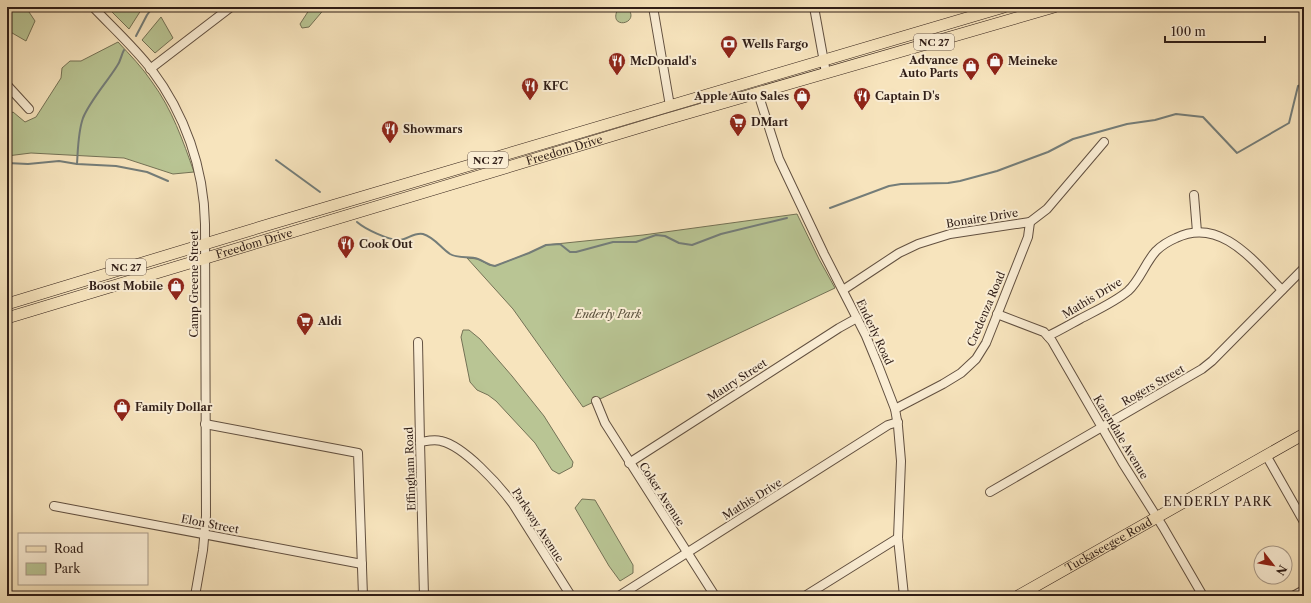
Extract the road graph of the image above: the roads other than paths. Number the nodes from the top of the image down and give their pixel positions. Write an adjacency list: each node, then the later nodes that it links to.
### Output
1 (93, 7): 8 (street, Camp Greene Street)
2 (231, 7): 8 (street)
3 (653, 7): 12 (street)
4 (814, 7): 7 (street)
5 (1004, 7): 7 (main road, Freedom Drive / NC 27)
6 (1054, 7): 9 (main road, Freedom Drive / NC 27)
7 (823, 60): 9 (street); 12 (main road, Freedom Drive / NC 27)
8 (150, 69): 21 (street, Camp Greene Street)
9 (826, 73): 11 (main road, Freedom Drive / NC 27)
10 (7, 85): 13 (street)
11 (758, 93): 14 (main road, Freedom Drive / NC 27); 24 (street, Enderly Road)
12 (670, 106): 14 (main road); 16 (main road, Freedom Drive / NC 27)
13 (29, 109)
14 (606, 138): 17 (main road, Freedom Drive / NC 27)
15 (1104, 142): 19 (street, Bonaire Drive)
16 (479, 162): 17 (main road); 21 (main road, Freedom Drive / NC 27)
17 (435, 189): 22 (main road, Freedom Drive / NC 27)
18 (1194, 195): 20 (street)
19 (1030, 222): 24 (street, Bonaire Drive); 27 (street, Credenza Road)
20 (1197, 232): 25 (street, Mathis Drive); 30 (street, Mathis Drive)
21 (205, 244): 22 (street, Camp Greene Street); 26 (main road, Freedom Drive / NC 27)
22 (205, 258): 28 (main road, Freedom Drive / NC 27); 35 (street, Camp Greene Street)
23 (1304, 268): 25 (street, Rogers Street)
24 (843, 290): 29 (street, Enderly Road)
25 (1282, 290): 36 (street, Rogers Street)
26 (7, 304)
27 (997, 314): 30 (street); 33 (street, Credenza Road)
28 (7, 318)
29 (857, 318): 33 (street, Enderly Road); 40 (street, Maury Street)
30 (1048, 336): 36 (street, Karendale Avenue)
31 (418, 342): 38 (street, Effingham Road)
32 (596, 401): 40 (street, Coker Avenue)
33 (894, 409): 34 (street, Enderly Road)
34 (898, 422): 46 (street, Enderly Road); 47 (street, Mathis Drive)
35 (205, 424): 45 (street, Camp Greene Street); 48 (street)
36 (1102, 428): 41 (street, Rogers Street); 43 (street, Karendale Avenue)
37 (1304, 434): 39 (main road, Tuckaseegee Road)
38 (420, 442): 52 (street, Effingham Road); 53 (street, Parkway Avenue)
39 (1266, 455): 43 (main road, Tuckaseegee Road); 44 (street)
40 (629, 463): 47 (street, Coker Avenue)
41 (990, 492)
42 (54, 506): 45 (street, Elon Street)
43 (1157, 518): 58 (main road, Tuckaseegee Road); 59 (street, Karendale Avenue)
44 (1304, 522)
45 (205, 534): 48 (street, Elon Street); 50 (street, Camp Greene Street)
46 (898, 538): 56 (street); 57 (street, Enderly Road)
47 (687, 553): 54 (street, Mathis Drive); 55 (street, Coker Avenue)
48 (362, 564): 51 (street)
49 (1304, 590): 60 (street)
50 (195, 596)
51 (363, 596)
52 (424, 596)
53 (570, 596)
54 (619, 596)
55 (715, 596)
56 (805, 596)
57 (904, 596)
58 (1018, 596)
59 (1203, 596)
60 (1293, 596)

